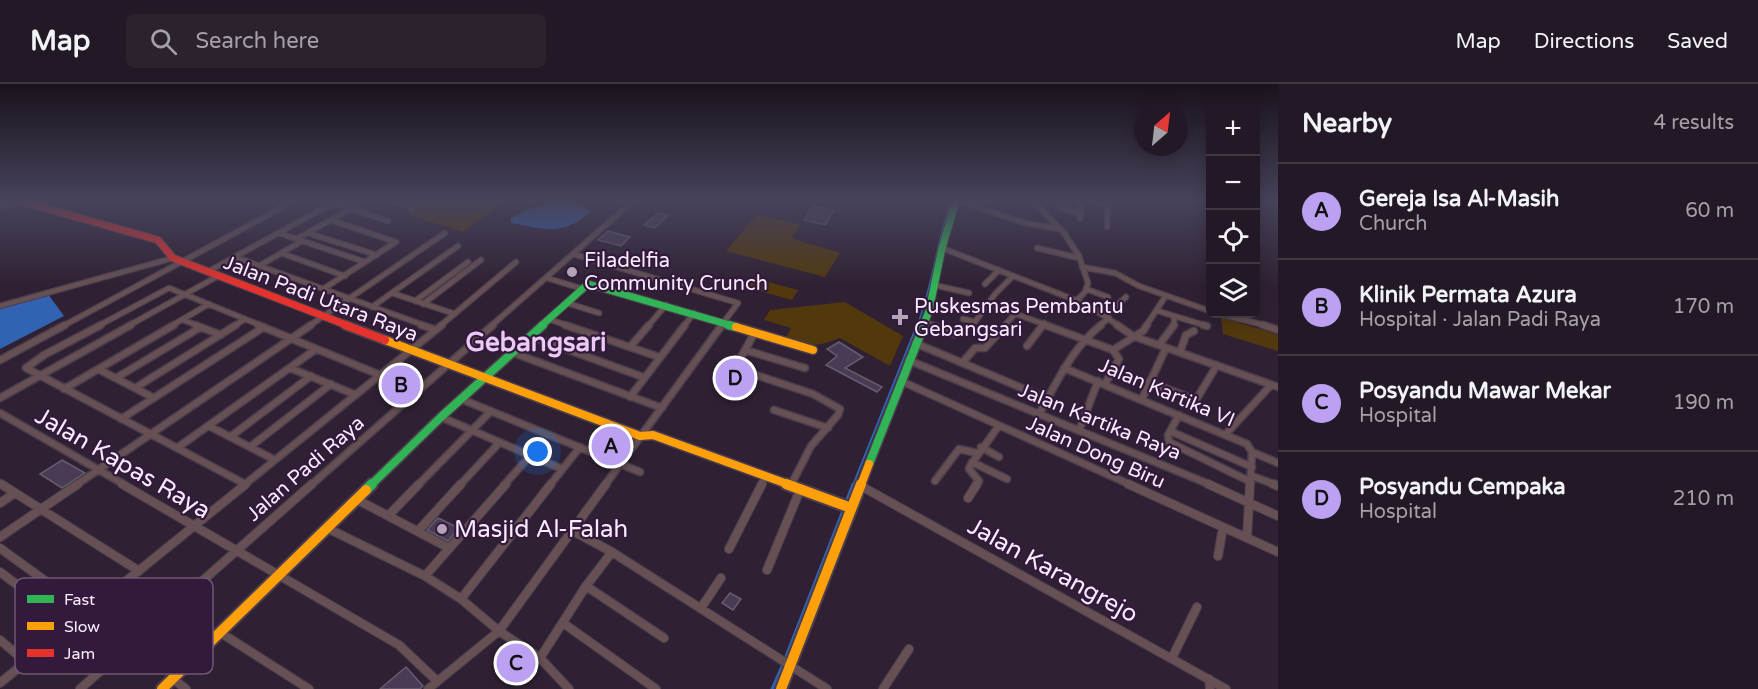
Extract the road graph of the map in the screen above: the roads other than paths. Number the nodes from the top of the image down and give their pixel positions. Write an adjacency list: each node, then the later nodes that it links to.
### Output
1 (119, 229): 21 (street)
2 (239, 229): 21 (street)
3 (286, 229): 10 (street)
4 (313, 229): 9 (street)
5 (357, 229): 18 (street)
6 (601, 229): 17 (street, Jalan Padi Raya)
7 (948, 229): 14 (street)
8 (1060, 229): 20 (street)
9 (308, 232): 12 (street); 18 (street)
10 (279, 233): 12 (street); 19 (street)
11 (445, 233): 47 (street)
12 (299, 240): 16 (street); 23 (street)
13 (458, 246): 41 (street)
14 (942, 248): 28 (street); 37 (street)
15 (1037, 248): 20 (street)
16 (281, 253): 26 (street); 31 (street)
17 (573, 254): 33 (street, Jalan Padi Raya); 73 (street)
18 (377, 255): 23 (street)
19 (235, 257): 26 (street); 29 (street)
20 (1079, 258): 27 (street)
21 (179, 260): 29 (street, Jalan Padi Utara Raya); 55 (street); 99 (street)
22 (481, 260): 35 (street)
23 (365, 262): 31 (street)
24 (468, 262): 34 (street)
25 (516, 262): 61 (street)
26 (259, 266): 39 (street)
27 (1082, 267): 40 (street); 46 (street)
28 (999, 270): 32 (street); 36 (street)
29 (207, 272): 30 (street, Jalan Padi Utara Raya)
30 (218, 276): 43 (street); 63 (street, Jalan Padi Utara Raya)
31 (345, 276): 39 (street)
32 (1013, 276): 49 (street); 53 (street)
33 (547, 278): 38 (street); 102 (street, Jalan Padi Raya)
34 (443, 280): 35 (street); 48 (street)
35 (451, 283): 50 (street)
36 (984, 284)
37 (934, 285): 42 (street); 71 (street)
38 (585, 286): 51 (street); 54 (street)
39 (323, 289): 47 (street)
40 (1086, 289): 44 (street); 49 (street)
41 (392, 293): 48 (street); 56 (street)
42 (969, 293)
43 (185, 294): 52 (street); 109 (street); 109 (street)
44 (1108, 297)
45 (1126, 297): 64 (street)
46 (1165, 297): 57 (street); 58 (street)
47 (349, 298): 56 (street); 63 (street)
48 (415, 301): 50 (street)
49 (1076, 301): 64 (street)
50 (423, 303): 61 (street)
51 (567, 303): 59 (street); 68 (street)
52 (209, 304): 67 (street); 69 (street)
53 (989, 304): 62 (street); 70 (street)
54 (666, 305): 60 (street); 90 (street)
55 (0, 306)
56 (372, 307): 78 (street)
57 (1158, 311): 65 (street); 84 (street)
58 (1206, 311)
59 (599, 313)
60 (694, 313): 73 (street); 98 (street)
61 (455, 314): 78 (street)
62 (1016, 314): 72 (street); 101 (street)
63 (322, 316): 85 (street); 92 (street, Jalan Padi Utara Raya)
64 (1107, 317): 84 (street); 86 (street)
65 (1174, 317): 74 (street); 89 (street)
66 (1238, 318): 79 (street)
67 (245, 319): 76 (street); 82 (street)
68 (548, 319): 83 (street); 90 (street)
69 (183, 320): 75 (street); 107 (street)
70 (963, 320)
71 (924, 322): 77 (street); 87 (street)
72 (1044, 323): 86 (street); 88 (street)
73 (724, 324): 81 (street); 129 (street)
74 (1207, 326)
75 (201, 327): 82 (street); 113 (street)
76 (264, 327): 85 (street); 125 (street)
77 (964, 329)
78 (436, 330): 92 (street)
79 (1278, 330)
80 (1194, 331): 97 (street)
81 (756, 333): 93 (street); 94 (street)
82 (221, 335): 120 (street)
83 (529, 336): 96 (street); 112 (street)
84 (1133, 336): 89 (street); 95 (street)
85 (291, 338): 91 (street); 143 (street)
86 (1084, 338): 95 (street); 106 (street)
87 (915, 343): 100 (street); 101 (street)
88 (1027, 346)
89 (1163, 346): 97 (street); 116 (street)
90 (630, 347): 98 (street)
91 (316, 349): 104 (street); 108 (street)
92 (410, 350): 102 (street, Jalan Padi Utara Raya); 108 (street)
93 (745, 350): 105 (street); 139 (street)
94 (813, 350)
95 (1113, 350): 118 (street)
96 (511, 352): 111 (street); 123 (street)
97 (1180, 352): 103 (street)
98 (659, 357): 112 (street)
99 (0, 360)
100 (908, 360): 114 (street); 133 (street, Jalan Kartika Raya)
101 (963, 362): 127 (street)
102 (449, 364): 111 (street, Jalan Padi Utara Raya); 191 (street, Jalan Padi Raya)
103 (1217, 365): 116 (street); 119 (street)
104 (290, 368): 110 (street); 137 (street)
105 (804, 368)
106 (1064, 368): 115 (street, Jalan Kartika VI); 127 (street)
107 (98, 369): 113 (street); 121 (street)
108 (380, 375): 122 (street)
109 (40, 376): 121 (street); 124 (street)
110 (311, 376): 117 (street); 146 (street)
111 (484, 377): 126 (street); 145 (street, Jalan Padi Utara Raya)
112 (643, 377): 123 (street)
113 (116, 378): 120 (street)
114 (902, 381): 138 (street, Jalan Dong Biru); 169 (street)
115 (1098, 381): 118 (street, Jalan Kartika VI); 140 (street)
116 (1150, 383): 128 (street)
117 (331, 384): 122 (street); 148 (street)
118 (1105, 384): 128 (street, Jalan Kartika VI)
119 (1275, 386): 144 (street)
120 (135, 388): 125 (street)
121 (64, 389): 136 (street)
122 (356, 394): 155 (street)
123 (630, 396): 129 (street)
124 (0, 398)
125 (154, 398): 136 (street)
126 (461, 399): 131 (street); 135 (street)
127 (1048, 399): 133 (street)
128 (1142, 399): 134 (street, Jalan Kartika VI)
129 (662, 408): 145 (street)
130 (774, 410): 139 (street)
131 (490, 411): 142 (street); 149 (street)
132 (0, 413): 160 (street, Jalan Kapas Raya)
133 (1039, 414): 140 (street, Jalan Kartika Raya)
134 (1179, 415): 141 (street); 144 (street, Jalan Kartika VI)
135 (441, 417): 142 (street); 174 (street)
136 (121, 419): 143 (street)
137 (209, 426): 146 (street); 150 (street)
138 (998, 427): 151 (street); 183 (street, Jalan Dong Biru)
139 (828, 428): 168 (street)
140 (1079, 430): 175 (street, Jalan Kartika Raya)
141 (1170, 431): 162 (street); 162 (street)
142 (471, 432): 147 (street); 179 (street)
143 (150, 433): 150 (street); 160 (street)
144 (1225, 435): 152 (street, Jalan Kartika VI)
145 (640, 436): 157 (street); 163 (street, Jalan Padi Utara Raya)
146 (230, 437): 148 (street)
147 (499, 444): 153 (street); 185 (street)
148 (250, 447): 155 (street)
149 (580, 447): 157 (street); 159 (street)
150 (177, 448): 167 (street)
151 (979, 450): 154 (street); 156 (street); 165 (street)
152 (1252, 452): 158 (street, Jalan Kartika VI); 162 (street)
153 (530, 456): 159 (street); 189 (street)
154 (999, 457)
155 (275, 460): 167 (street)
156 (972, 462): 164 (street); 173 (street)
157 (620, 463): 161 (street); 184 (street)
158 (1278, 463)
159 (562, 469): 206 (street)
160 (97, 470): 178 (street); 181 (street, Jalan Kapas Raya)
161 (640, 472)
162 (1252, 475): 170 (street); 175 (street)
163 (765, 477): 168 (street, Jalan Padi Utara Raya); 190 (street)
164 (1007, 478)
165 (935, 481)
166 (0, 483): 172 (street)
167 (245, 484): 181 (street)
168 (791, 486): 171 (street, Jalan Padi Utara Raya)
169 (861, 486): 177 (street); 218 (street, Jalan Karangrejo)
170 (1278, 486)
171 (800, 490): 177 (street, Jalan Padi Utara Raya); 195 (street)
172 (15, 493): 176 (street); 178 (street)
173 (968, 498)
174 (356, 499): 179 (street); 182 (street)
175 (1248, 500): 180 (street, Jalan Kartika Raya); 187 (street)
176 (0, 503)
177 (847, 507): 219 (street)
178 (41, 510): 186 (street); 196 (street)
179 (388, 516): 185 (street)
180 (1278, 516)
181 (193, 527): 191 (street, Jalan Kapas Raya); 196 (street)
182 (326, 527): 198 (street); 199 (street)
183 (1223, 527): 187 (street, Jalan Dong Biru); 194 (street)
184 (571, 530): 192 (street); 210 (street)
185 (418, 531): 189 (street)
186 (0, 537)
187 (1247, 538): 193 (street, Jalan Dong Biru)
188 (0, 548): 200 (street)
189 (449, 548): 198 (street)
190 (729, 549)
191 (235, 552): 199 (street, Jalan Kapas Raya); 202 (street, Jalan Padi Raya)
192 (612, 552): 205 (street); 208 (street)
193 (1278, 552)
194 (1218, 556)
195 (767, 570)
196 (139, 571): 201 (street)
197 (0, 572): 204 (street)
198 (425, 576): 206 (street)
199 (278, 577): 211 (street); 224 (street, Jalan Kapas Raya)
200 (41, 578)
201 (130, 578)
202 (206, 578)
203 (721, 578): 208 (street)
204 (15, 583)
205 (586, 586): 209 (street); 212 (street)
206 (461, 599): 210 (street)
207 (1197, 607): 218 (street)
208 (701, 608): 219 (street)
209 (563, 623): 217 (street); 233 (street)
210 (499, 631): 217 (street); 224 (street)
211 (221, 633): 214 (street); 230 (street)
212 (664, 638)
213 (0, 640): 216 (street)
214 (213, 641)
215 (909, 649): 236 (street)
216 (15, 653)
217 (540, 658): 232 (street)
218 (1172, 658): 226 (street, Jalan Karangrejo)
219 (790, 665): 234 (street); 235 (street)
220 (15, 671): 225 (street)
221 (97, 674): 227 (street, Jalan Padi Raya)
222 (178, 674): 223 (street)
223 (173, 679): 228 (street); 229 (street)
224 (437, 681): 231 (street)
225 (0, 683)
226 (1209, 684): 237 (street, Jalan Karangrejo)
227 (80, 689)
228 (162, 689)
229 (186, 689)
230 (309, 689)
231 (428, 689)
232 (569, 689)
233 (656, 689)
234 (781, 689)
235 (827, 689)
236 (883, 689)
237 (1226, 689)

